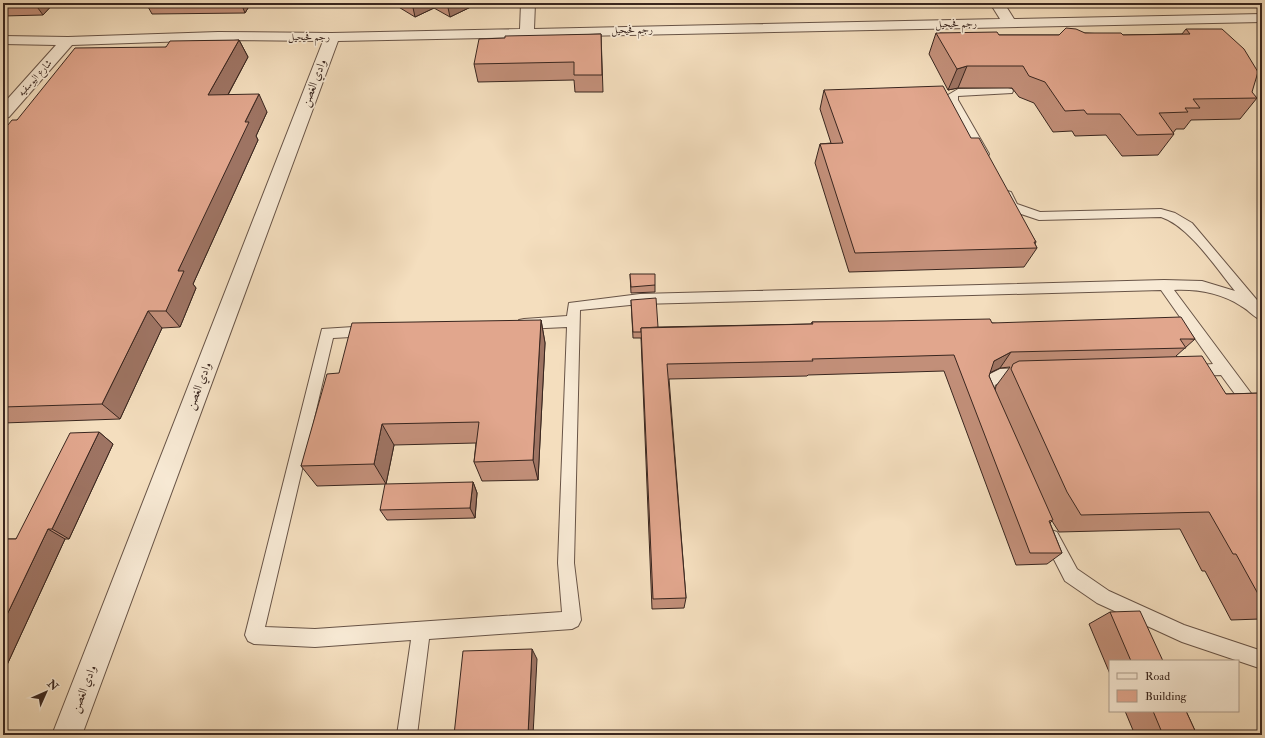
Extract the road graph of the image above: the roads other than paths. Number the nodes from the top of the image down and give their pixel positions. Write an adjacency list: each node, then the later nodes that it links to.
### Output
1 (528, 3): 5 (street)
2 (997, 3): 4 (street)
3 (1262, 18): 4 (street, رجم فحيحيل)
4 (1009, 22): 5 (street, رجم فحيحيل)
5 (527, 32): 6 (street, رجم فحيحيل)
6 (332, 37): 8 (street, رجم فحيحيل); 28 (street, وادي الغصن)
7 (3, 40): 8 (street, رجم فحيحيل)
8 (68, 41): 10 (street, شارع اليوسفيه)
9 (1008, 91): 11 (lane)
10 (3, 114)
11 (991, 167)
12 (1002, 187): 14 (lane)
13 (1164, 285): 14 (lane); 15 (lane); 18 (lane)
14 (1260, 312)
15 (574, 321): 16 (lane); 26 (lane)
16 (510, 324)
17 (383, 331): 26 (lane)
18 (1226, 369): 19 (lane); 22 (lane)
19 (1179, 370)
20 (1039, 374): 21 (lane)
21 (996, 413)
22 (1262, 420)
23 (1042, 522): 24 (lane)
24 (1120, 605): 25 (lane); 27 (lane)
25 (1130, 626)
26 (421, 630): 29 (lane)
27 (1262, 660)
28 (67, 735)
29 (407, 735)

